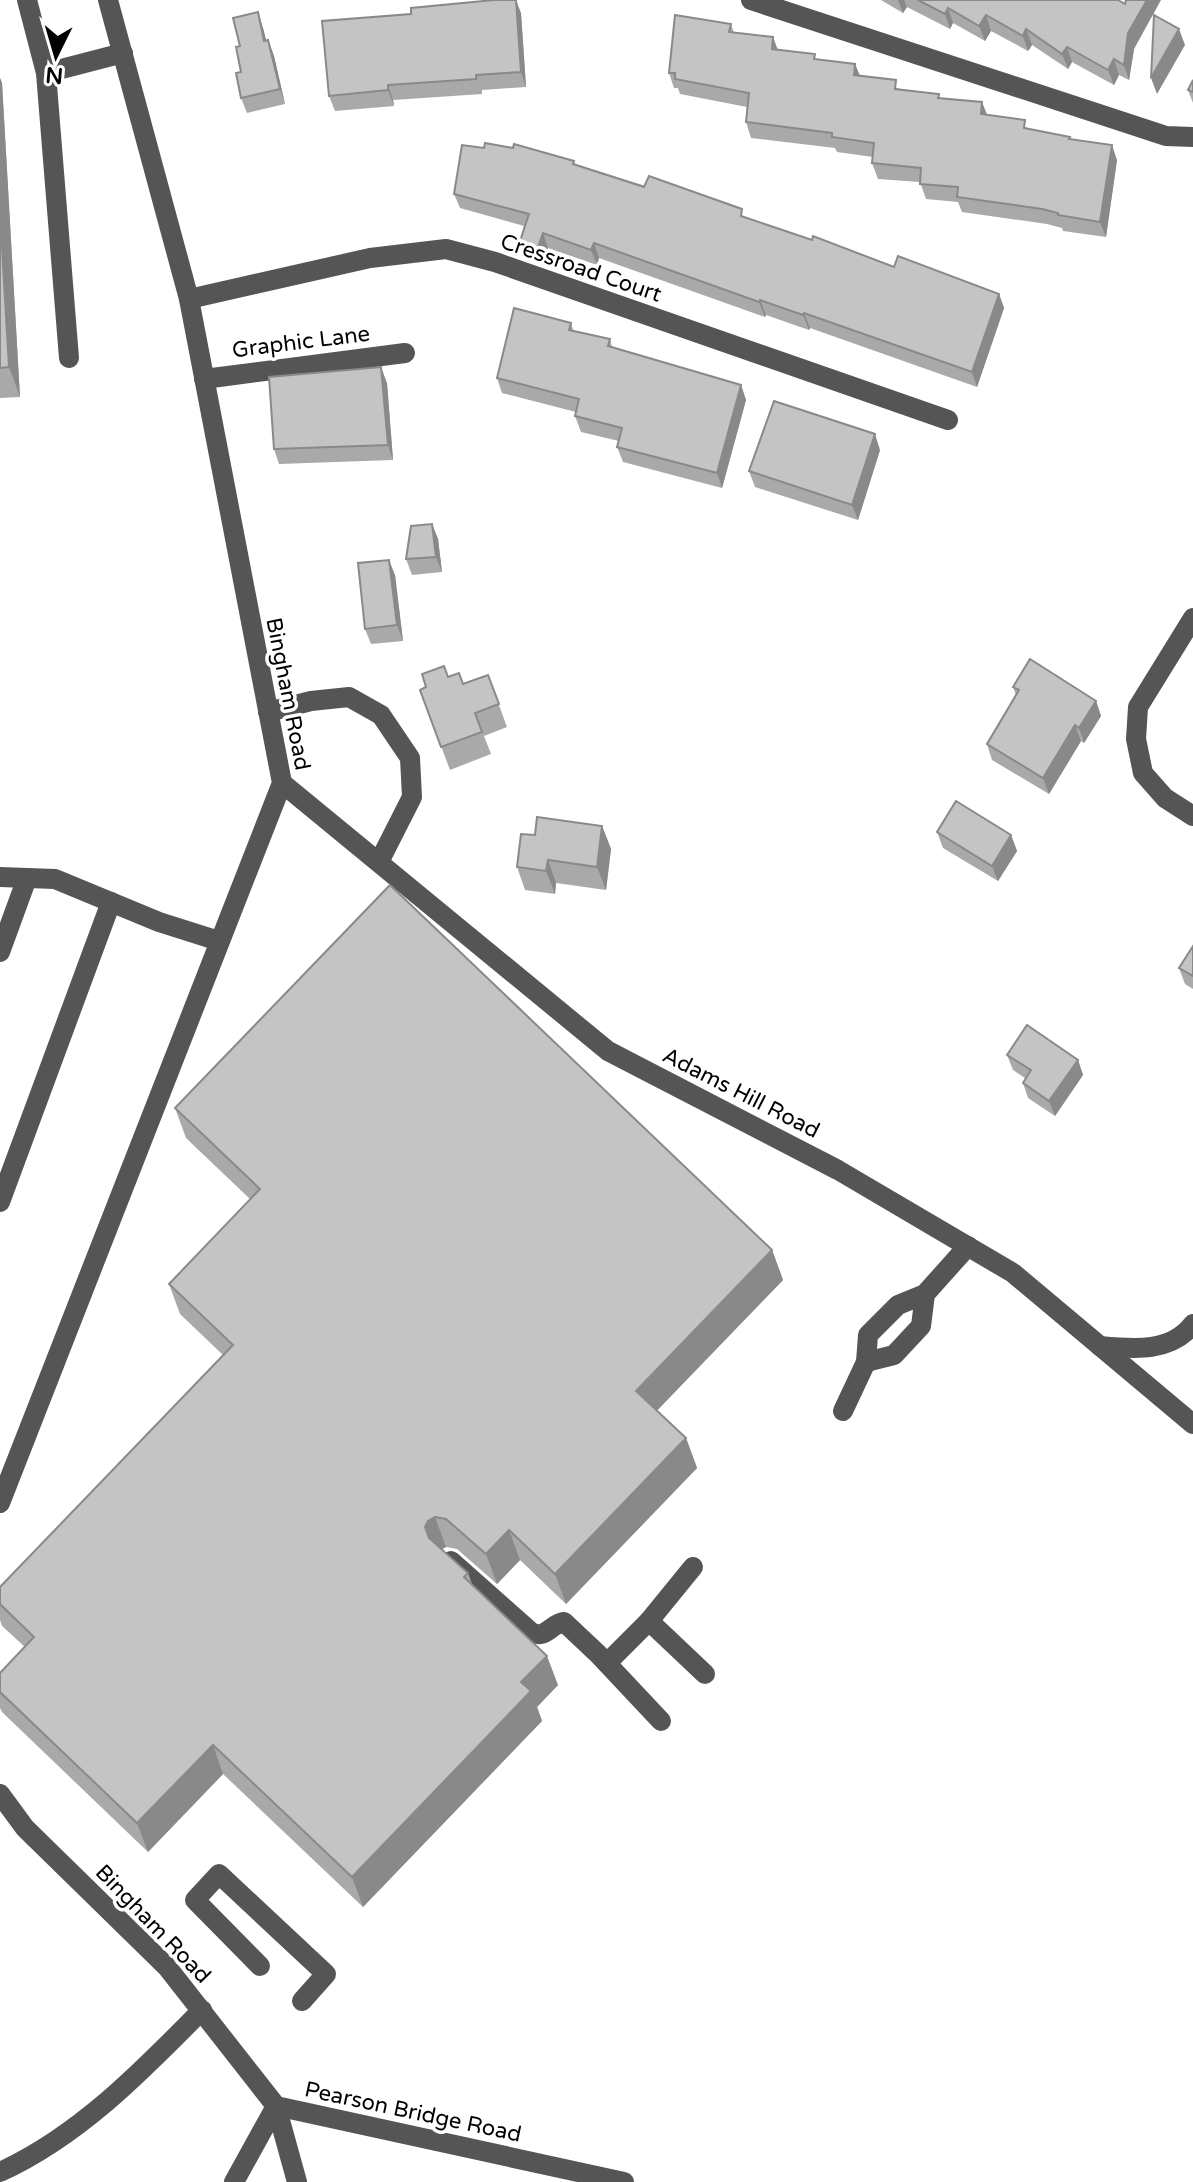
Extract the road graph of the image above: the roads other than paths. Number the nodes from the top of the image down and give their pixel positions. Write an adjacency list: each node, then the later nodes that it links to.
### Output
1 (27, 0): 5 (street)
2 (751, 0): 6 (street)
3 (112, 1): 4 (street, Bingham Road)
4 (123, 53): 5 (street); 7 (street, Bingham Road)
5 (46, 73): 9 (street)
6 (1193, 137)
7 (189, 299): 10 (street, Bingham Road); 11 (street, Cressroad Court)
8 (405, 353): 10 (street, Graphic Lane)
9 (69, 358)
10 (204, 379): 13 (street, Bingham Road)
11 (948, 420)
12 (1193, 618): 15 (street)
13 (268, 712): 14 (street, Bingham Road); 16 (street)
14 (282, 783): 16 (street, Adams Hill Road); 20 (street, Bingham Road)
15 (1193, 816)
16 (379, 862): 23 (street, Adams Hill Road)
17 (0, 877): 18 (street)
18 (27, 878): 19 (street); 21 (street)
19 (111, 902): 20 (street); 22 (street)
20 (219, 941): 30 (street, Bingham Road)
21 (0, 952)
22 (0, 1202)
23 (968, 1246): 24 (street); 26 (street, Adams Hill Road)
24 (925, 1294): 27 (street); 27 (street)
25 (1193, 1324): 26 (street)
26 (1100, 1346): 29 (street, Adams Hill Road)
27 (866, 1362): 28 (street)
28 (843, 1411)
29 (1193, 1424)
30 (0, 1503)
31 (449, 1559): 34 (street)
32 (693, 1567): 33 (street)
33 (649, 1621): 34 (street); 35 (street)
34 (607, 1663): 36 (street)
35 (705, 1674)
36 (661, 1721)
37 (0, 1794): 40 (street, Bingham Road)
38 (260, 1966): 39 (street)
39 (302, 2001)
40 (202, 2010): 41 (street, Bingham Road); 42 (street)
41 (276, 2106): 43 (street, Pearson Bridge Road); 44 (street, Pearson Bridge Road); 45 (street, Bingham Road)
42 (0, 2172)
43 (549, 2174): 46 (street, Pearson Bridge Road)
44 (234, 2182)
45 (297, 2182)
46 (624, 2182)

